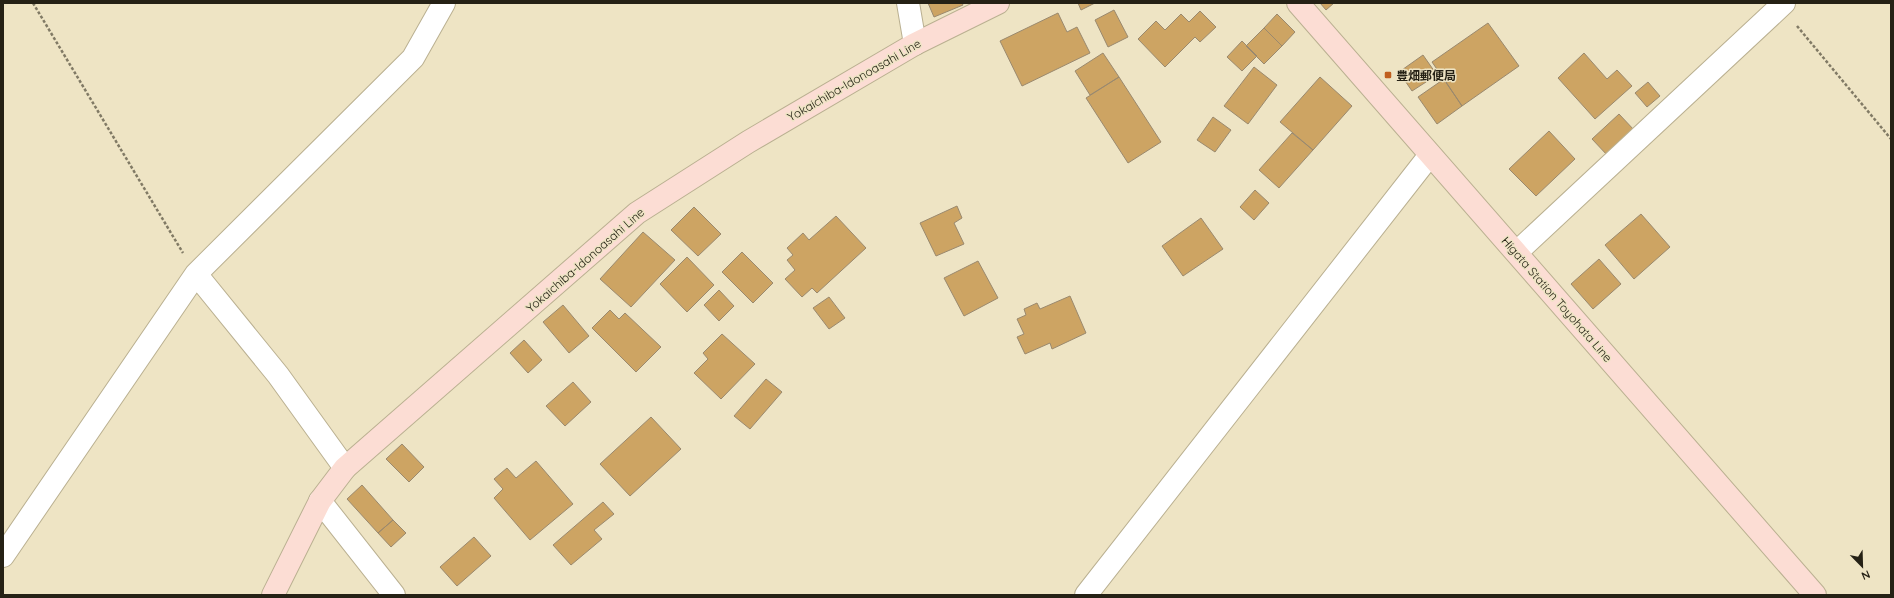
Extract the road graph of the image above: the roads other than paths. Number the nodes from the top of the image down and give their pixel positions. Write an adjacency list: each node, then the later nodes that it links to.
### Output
1 (444, 3): 9 (street)
2 (908, 3): 6 (street)
3 (998, 3): 6 (main road, Yokaichiba-Idonoasahi Line)
4 (1298, 3): 7 (main road, Higata Station Toyohata Line)
5 (1782, 5): 8 (street)
6 (915, 44): 10 (main road, Yokaichiba-Idonoasahi Line)
7 (1430, 155): 8 (main road, Higata Station Toyohata Line); 15 (street)
8 (1517, 252): 16 (main road, Higata Station Toyohata Line)
9 (196, 274): 10 (street); 12 (street)
10 (345, 468): 11 (main road, Yokaichiba-Idonoasahi Line)
11 (320, 501): 13 (main road, Yokaichiba-Idonoasahi Line); 14 (street)
12 (3, 556)
13 (273, 595)
14 (394, 595)
15 (1086, 595)
16 (1815, 595)

